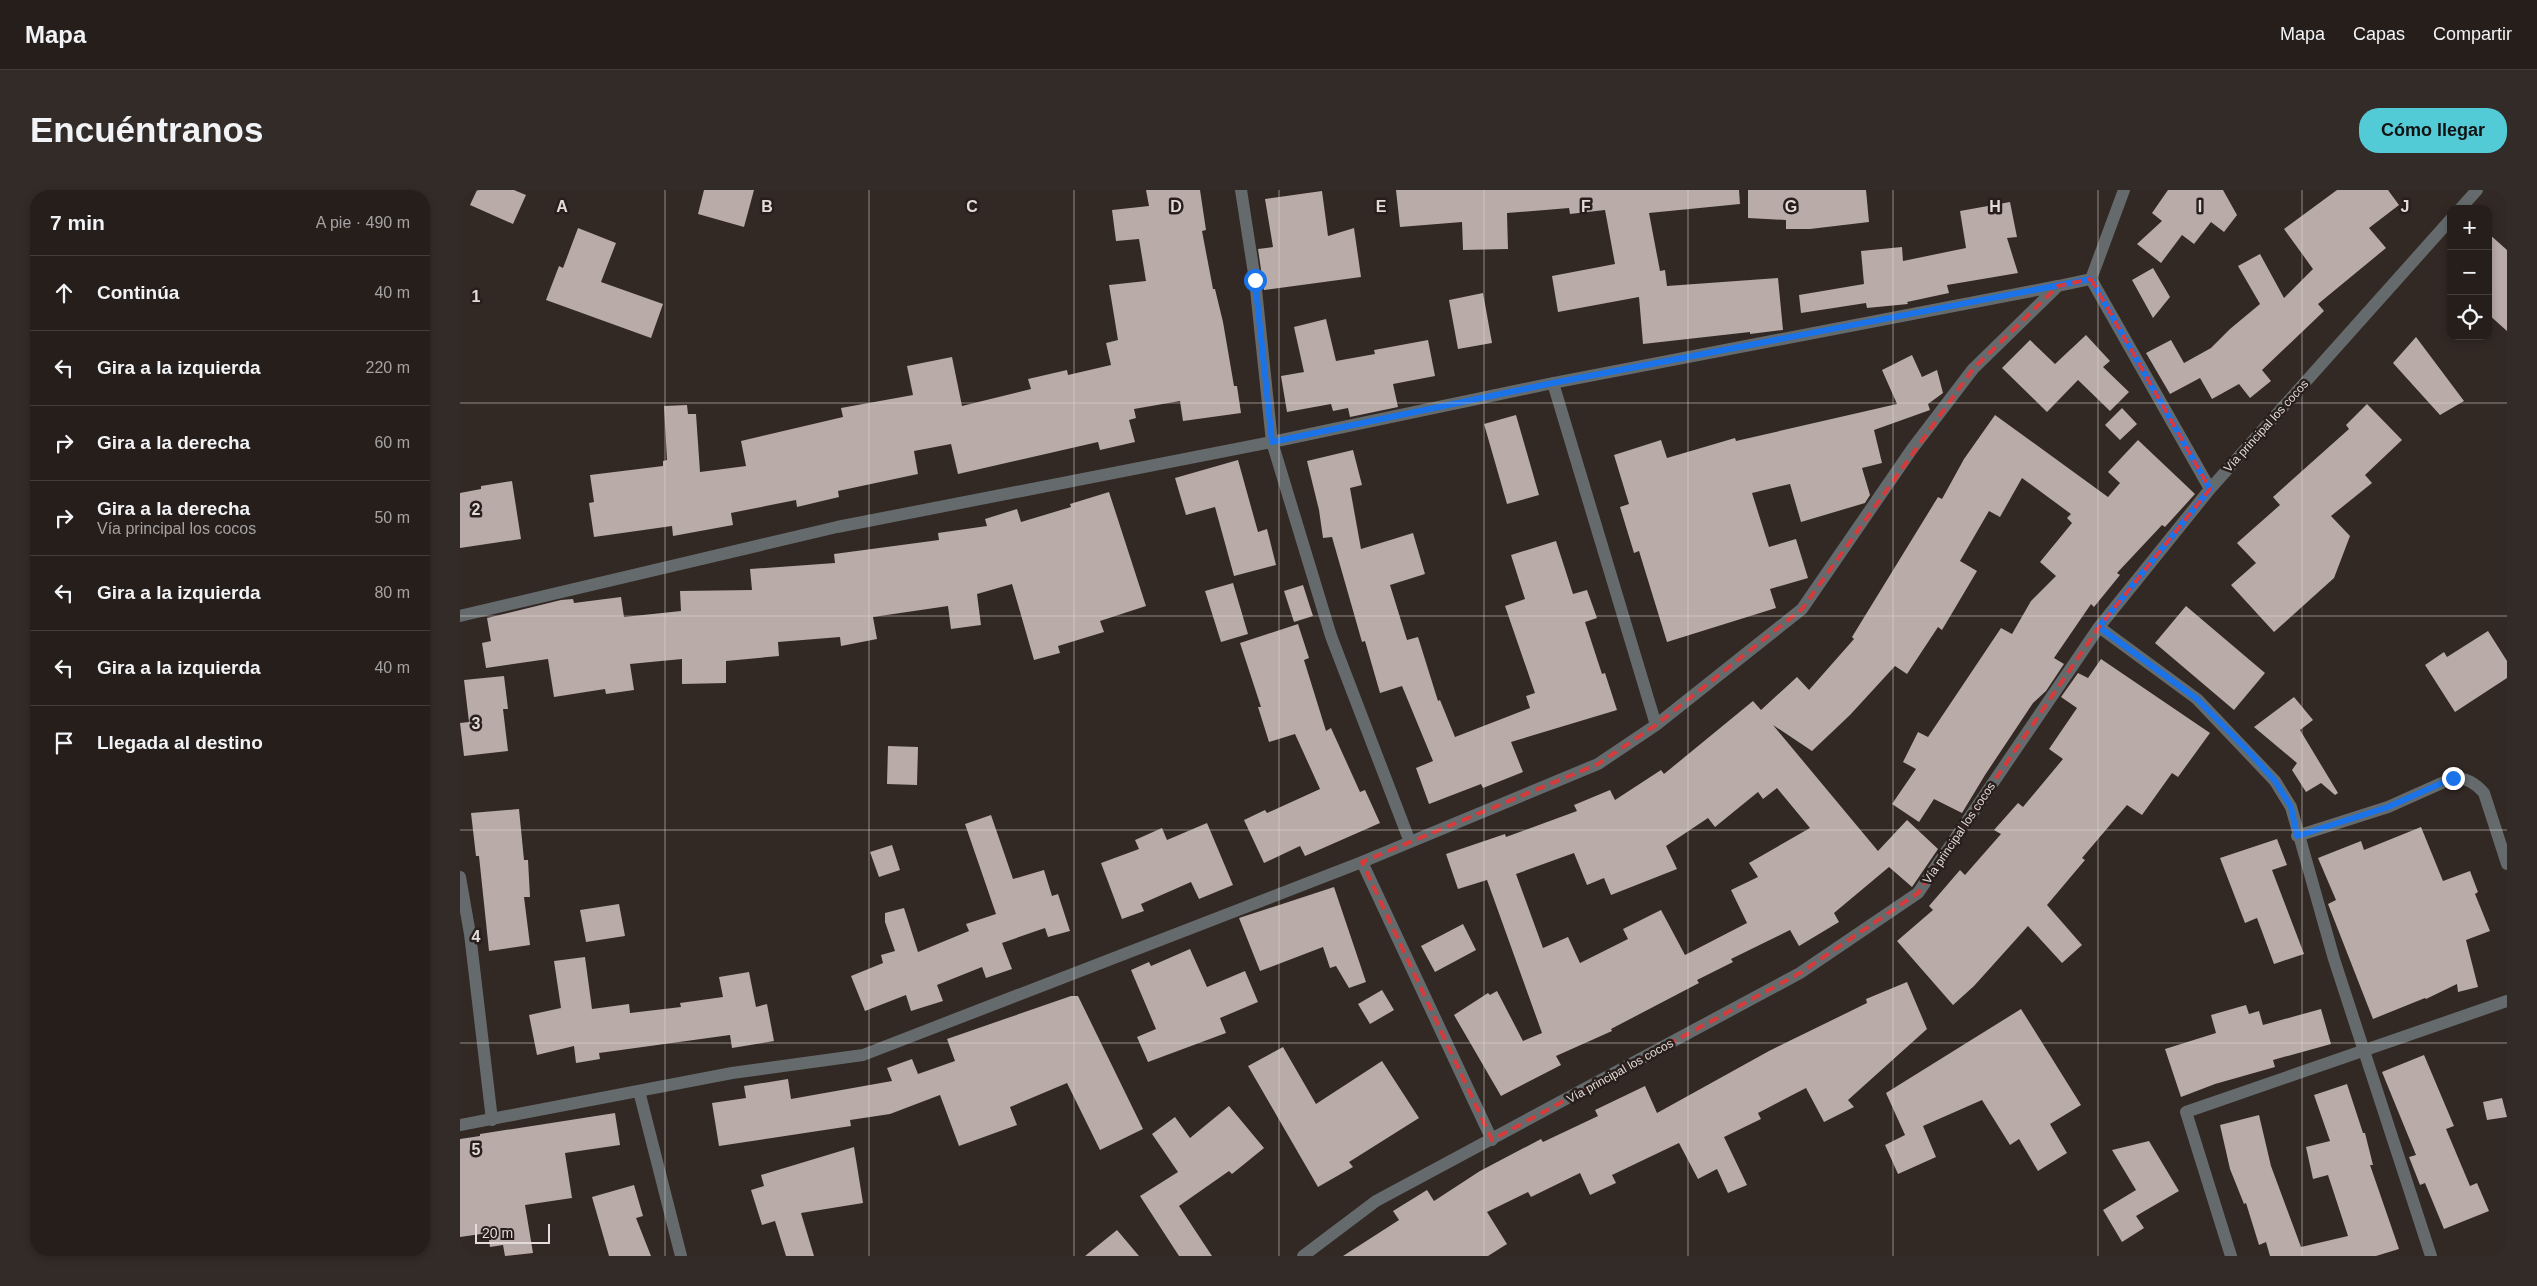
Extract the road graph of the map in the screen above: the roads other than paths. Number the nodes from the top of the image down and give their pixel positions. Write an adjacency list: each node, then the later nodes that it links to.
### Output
1 (1241, 190): 9 (street)
2 (2124, 190): 6 (street)
3 (2477, 190): 4 (street)
4 (2464, 205)
5 (2447, 223): 10 (street, Vía principal los cocos)
6 (2091, 279): 7 (street); 10 (street)
7 (2058, 286): 8 (street); 13 (street)
8 (1553, 383): 9 (street); 13 (street)
9 (1272, 442): 11 (street); 15 (street)
10 (2210, 489): 12 (street, Vía principal los cocos)
11 (460, 616)
12 (2099, 627): 14 (street); 25 (street, Vía principal los cocos)
13 (1656, 725): 15 (street)
14 (2297, 836): 17 (street); 21 (street)
15 (1410, 842): 16 (street)
16 (1362, 862): 22 (street); 25 (street)
17 (2507, 864)
18 (460, 877): 19 (street)
19 (465, 935): 23 (street)
20 (2507, 1001): 21 (street)
21 (2364, 1051): 28 (street); 29 (street)
22 (638, 1090): 23 (street); 26 (street)
23 (492, 1120): 24 (street)
24 (460, 1125)
25 (1492, 1140): 27 (street, Vía principal los cocos)
26 (680, 1256)
27 (1303, 1256)
28 (2231, 1256)
29 (2431, 1256)

